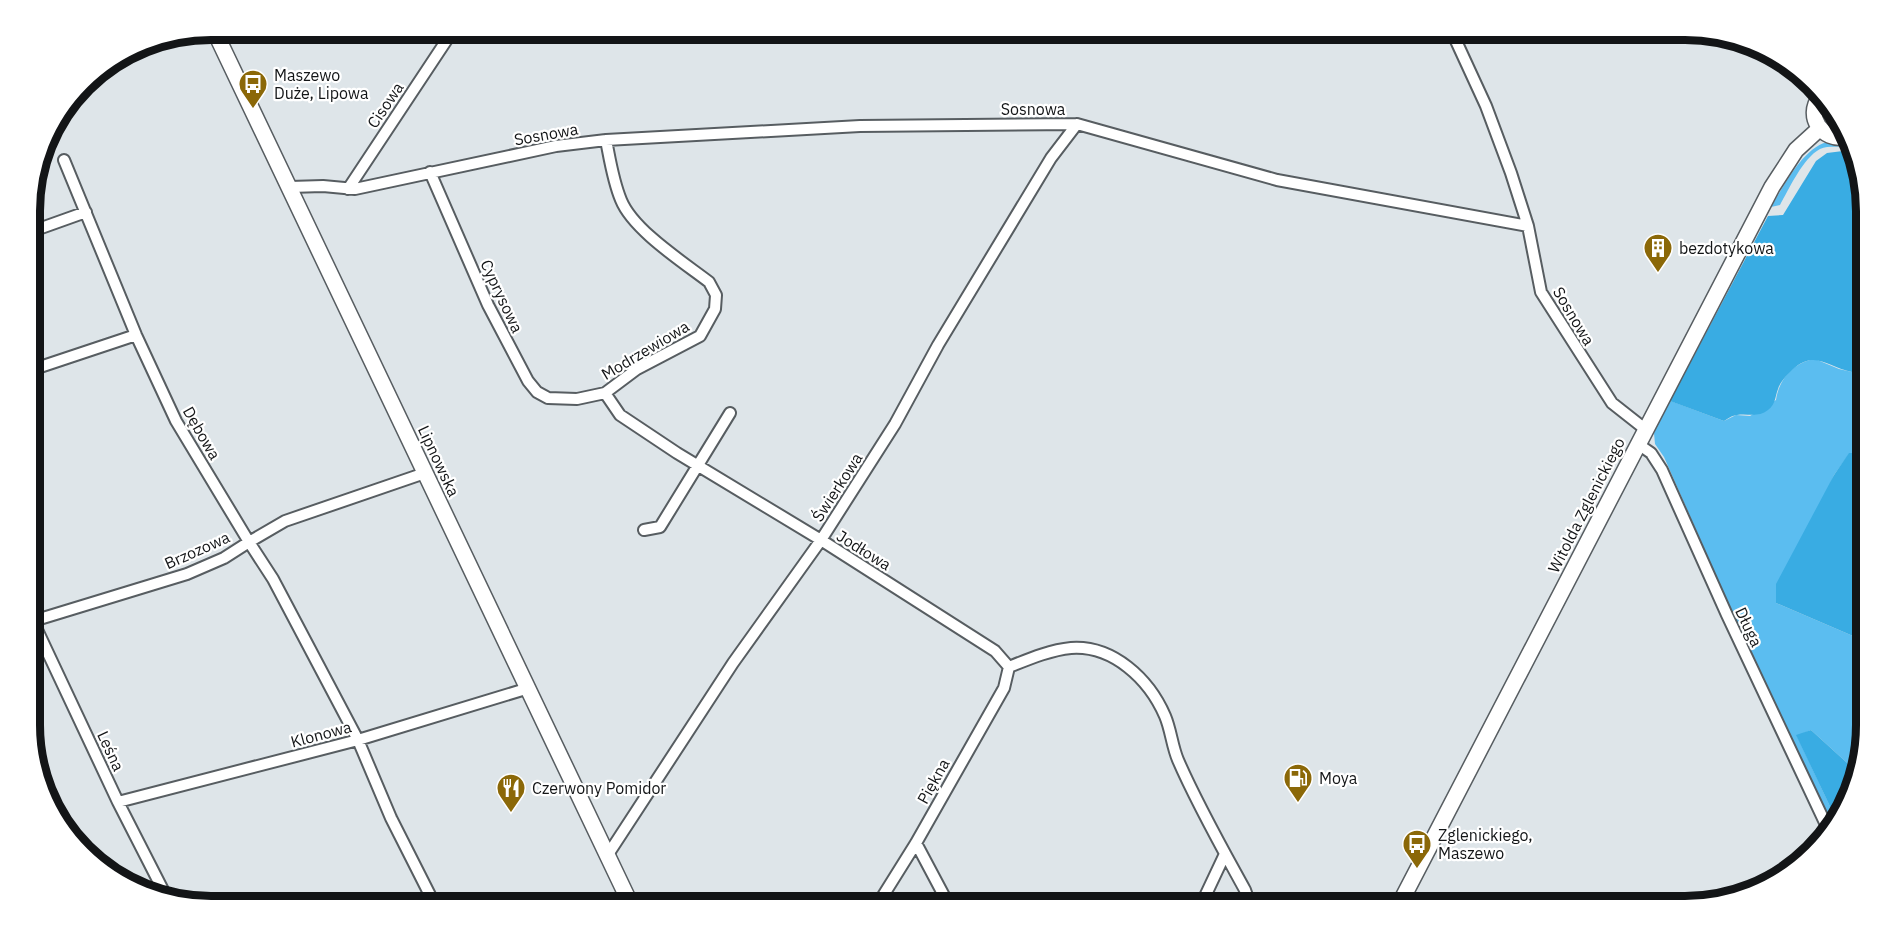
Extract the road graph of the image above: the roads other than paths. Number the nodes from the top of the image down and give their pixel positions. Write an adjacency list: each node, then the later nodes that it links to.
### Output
1 (1456, 40): 14 (street)
2 (219, 41): 11 (main road, Lipnowska)
3 (446, 41): 12 (street, Cisowa)
4 (1816, 102): 6 (main road)
5 (1077, 124): 8 (street, Sosnowa); 14 (street, Sosnowa); 26 (street, Świerkowa)
6 (1820, 129): 7 (main road); 21 (main road, Witolda Zglenickiego)
7 (1839, 137)
8 (606, 141): 10 (street, Sosnowa); 18 (street, Modrzewiowa)
9 (64, 160): 13 (street, Dębowa)
10 (430, 172): 12 (street, Sosnowa); 19 (street, Cyprysowa)
11 (290, 187): 12 (street, Sosnowa); 24 (main road, Lipnowska)
12 (348, 189)
13 (86, 212): 15 (street); 16 (street, Dębowa)
14 (1528, 226): 21 (street, Sosnowa)
15 (41, 228)
16 (136, 335): 17 (street); 27 (street, Dębowa)
17 (41, 367)
18 (605, 393): 19 (street, Modrzewiowa); 23 (street, Jodłowa)
19 (577, 399)
20 (730, 413): 23 (street)
21 (1645, 429): 22 (main road, Witolda Zglenickiego)
22 (1638, 444): 34 (street, Długa); 45 (main road, Witolda Zglenickiego)
23 (698, 464): 25 (street); 26 (street, Jodłowa)
24 (425, 473): 27 (street); 31 (main road, Lipnowska)
25 (644, 530)
26 (821, 540): 30 (street, Jodłowa); 37 (street, Świerkowa)
27 (249, 542): 28 (street, Brzozowa); 32 (street, Brzozowa)
28 (40, 617)
29 (40, 636): 33 (street, Leśna)
30 (1010, 667): 35 (street, Piękna); 36 (street)
31 (529, 688): 32 (street, Klonowa); 37 (main road, Lipnowska)
32 (358, 741): 33 (street, Klonowa); 39 (street)
33 (118, 802): 38 (street, Leśna)
34 (1825, 823)
35 (916, 843): 41 (street, Piękna); 42 (street)
36 (1226, 854): 43 (street); 44 (street)
37 (607, 856): 40 (main road, Lipnowska)
38 (163, 889)
39 (430, 896)
40 (627, 896)
41 (883, 896)
42 (944, 896)
43 (1205, 896)
44 (1247, 896)
45 (1404, 896)

